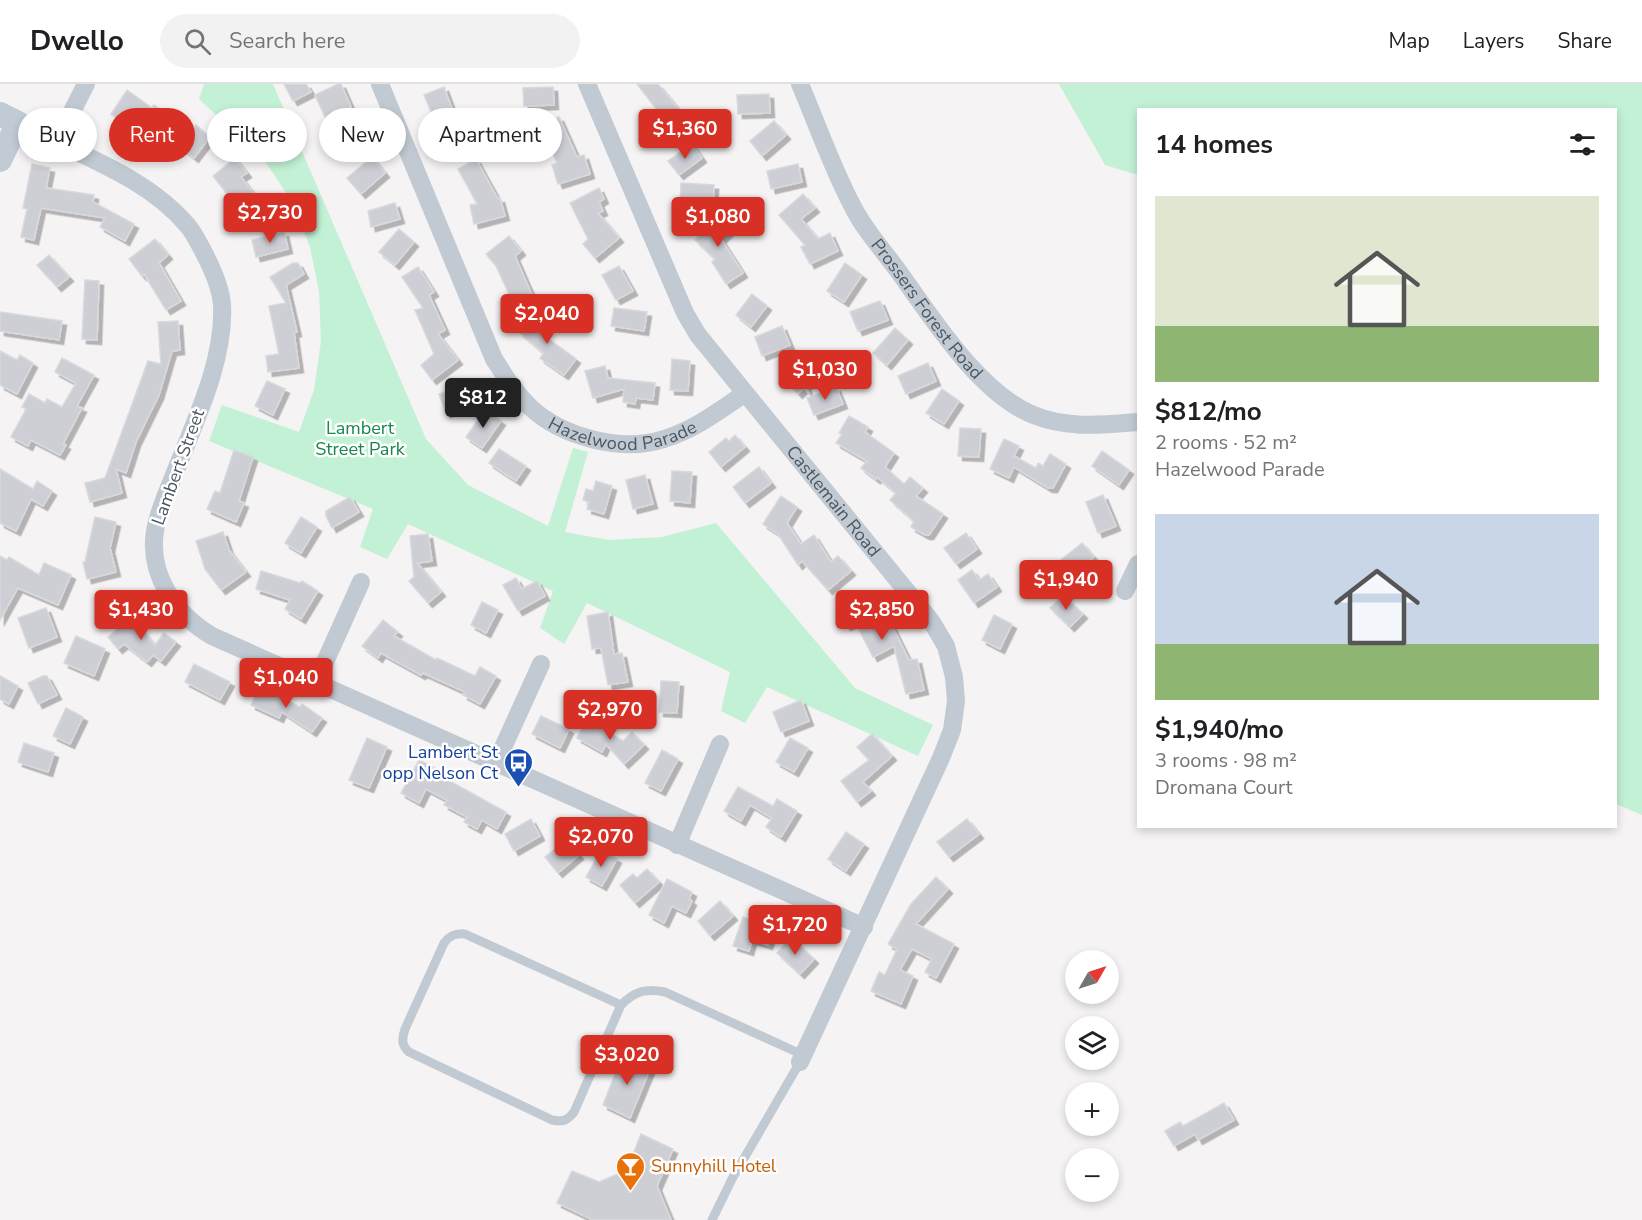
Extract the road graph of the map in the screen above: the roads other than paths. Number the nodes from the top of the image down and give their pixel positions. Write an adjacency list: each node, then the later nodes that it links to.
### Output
1 (86, 84): 5 (street)
2 (380, 84): 9 (street, Hazelwood Parade)
3 (587, 84): 9 (street, Castlemain Road)
4 (800, 84): 10 (street, Prossers Forest Road)
5 (74, 108)
6 (9, 118): 7 (street)
7 (0, 160)
8 (97, 162): 15 (street, Lambert Street)
9 (744, 394): 19 (street, Castlemain Road)
10 (1137, 422)
11 (1137, 566): 13 (street)
12 (361, 582): 15 (street)
13 (1125, 591)
14 (540, 664): 17 (street)
15 (316, 682): 17 (street, Lambert Street)
16 (720, 744): 18 (street)
17 (496, 763): 18 (street, Lambert Street)
18 (677, 845): 19 (street, Lambert Street)
19 (864, 927): 21 (street, Castlemain Road)
20 (621, 1005): 20 (lane); 21 (lane)
21 (801, 1058): 22 (lane)
22 (712, 1220)

